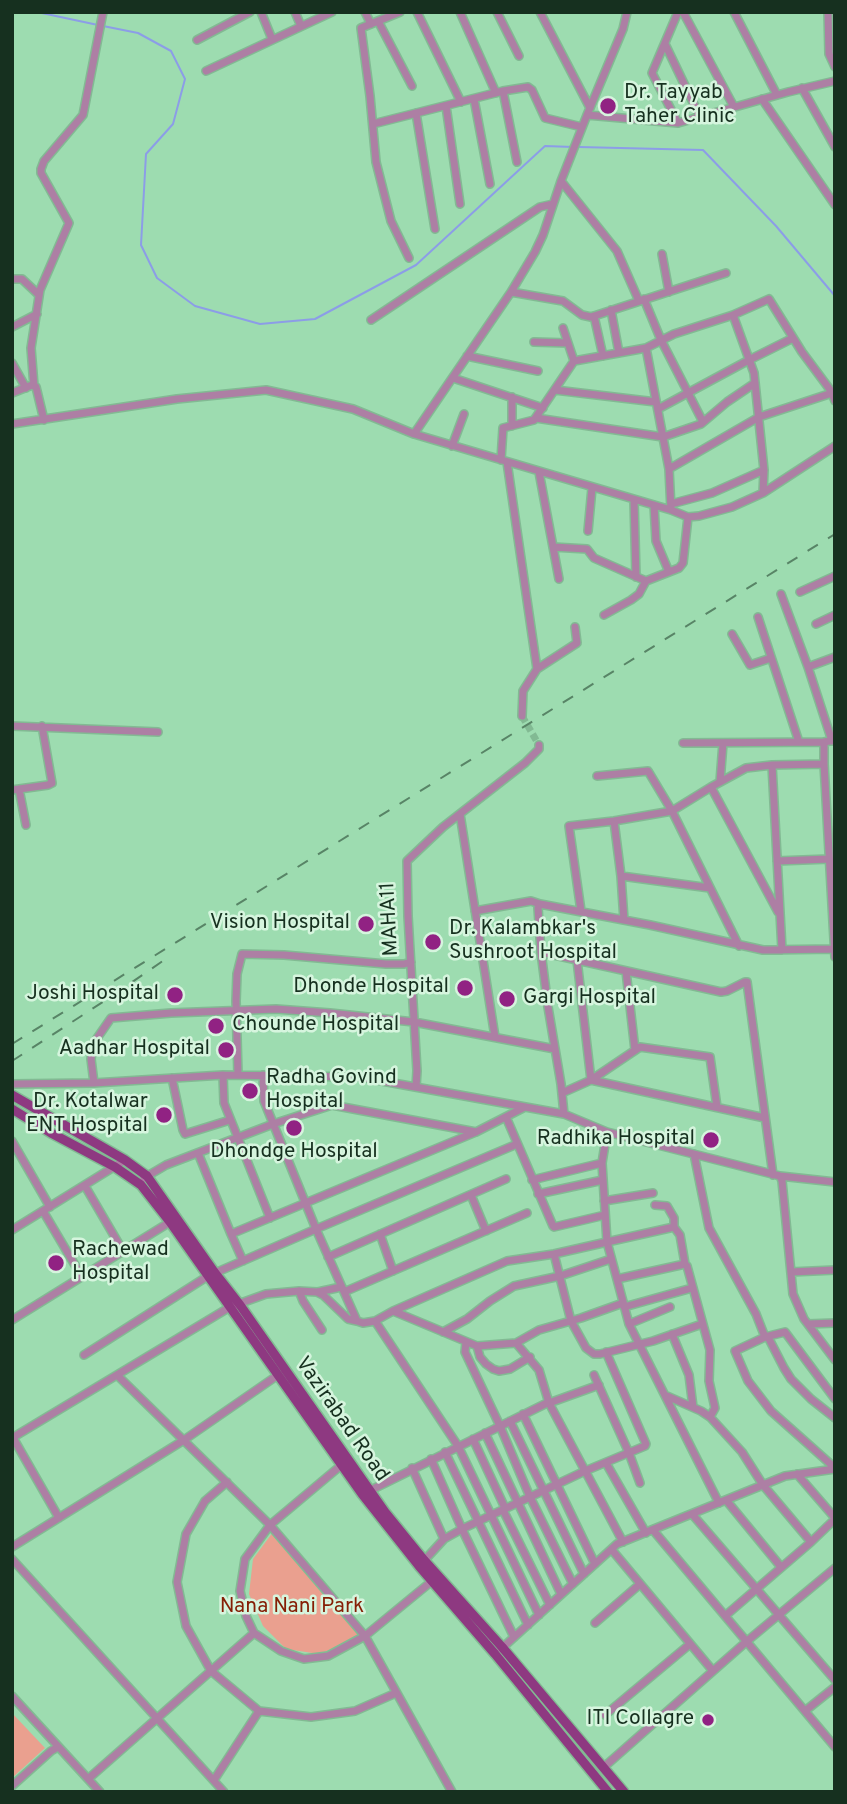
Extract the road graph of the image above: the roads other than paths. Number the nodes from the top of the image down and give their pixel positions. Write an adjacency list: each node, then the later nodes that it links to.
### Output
1 (103, 12): 54 (street)
2 (250, 12): 19 (street)
3 (261, 12): 18 (street)
4 (296, 12): 17 (street)
5 (331, 12): 17 (street)
6 (365, 12): 16 (street)
7 (400, 12): 16 (street)
8 (418, 12): 31 (street)
9 (460, 12): 27 (street)
10 (498, 12): 21 (street)
11 (540, 12): 34 (street)
12 (681, 12): 20 (street); 33 (street)
13 (734, 12): 28 (street)
14 (828, 12): 22 (street)
15 (629, 13): 34 (street)
16 (374, 23): 25 (street); 38 (street)
17 (302, 26): 18 (street)
18 (272, 39): 23 (street)
19 (197, 40)
20 (665, 44): 36 (street); 37 (street)
21 (519, 56)
22 (835, 67)
23 (206, 71)
24 (835, 81): 26 (street)
25 (412, 86)
26 (802, 88): 28 (street); 40 (street)
27 (500, 92): 29 (street); 39 (street); 41 (street)
28 (777, 95): 30 (street)
29 (474, 99): 31 (street); 43 (street)
30 (762, 99): 33 (street); 46 (street)
31 (461, 102): 32 (street)
32 (446, 106): 35 (street); 44 (street)
33 (734, 107): 36 (street)
34 (588, 111): 37 (street); 39 (street)
35 (416, 113): 38 (street); 47 (street)
36 (700, 117): 37 (street)
37 (678, 123)
38 (373, 124): 49 (street)
39 (582, 127): 42 (street)
40 (835, 147)
41 (517, 162)
42 (561, 181): 45 (street); 55 (street)
43 (490, 184)
44 (460, 204)
45 (553, 204): 52 (street); 60 (street)
46 (835, 205)
47 (435, 229)
48 (662, 254): 53 (street)
49 (409, 258)
50 (726, 273): 53 (street)
51 (12, 279): 54 (street)
52 (511, 292): 59 (street); 69 (street)
53 (669, 292): 55 (street)
54 (39, 295): 57 (street)
55 (642, 300): 56 (street); 64 (street)
56 (611, 310): 59 (street); 68 (street)
57 (37, 314): 61 (street); 77 (street)
58 (733, 315): 63 (street); 64 (street); 71 (street)
59 (594, 316): 70 (street)
60 (371, 320)
61 (12, 327)
62 (564, 328): 66 (street)
63 (793, 338): 71 (street); 82 (street)
64 (661, 340): 67 (street); 80 (street)
65 (534, 342): 66 (street)
66 (568, 343): 72 (street)
67 (646, 348): 68 (street); 83 (street)
68 (619, 353): 70 (street)
69 (467, 356): 74 (street); 75 (street)
70 (603, 356): 72 (street)
71 (749, 360): 76 (street); 80 (street)
72 (574, 361): 78 (street)
73 (12, 363): 77 (street)
74 (538, 371)
75 (453, 378): 81 (street); 92 (street)
76 (755, 383): 86 (street); 89 (street)
77 (30, 387): 79 (street); 88 (street)
78 (555, 390): 83 (street); 84 (street)
79 (12, 393)
80 (687, 393): 83 (street); 89 (street)
81 (512, 397): 84 (street); 91 (street)
82 (833, 397): 86 (street)
83 (657, 406): 93 (street)
84 (543, 408): 87 (street)
85 (464, 414): 94 (street)
86 (759, 417): 97 (street); 98 (street)
87 (536, 418): 91 (street); 93 (street)
88 (44, 420): 90 (street); 92 (street)
89 (703, 422): 93 (street)
90 (12, 424)
91 (512, 426): 96 (street)
92 (414, 435): 94 (street)
93 (663, 437): 97 (street)
94 (452, 446): 96 (street)
95 (835, 446): 101 (street)
96 (504, 461): 99 (street); 124 (street)
97 (669, 469): 104 (street)
98 (764, 470): 101 (street); 104 (street)
99 (538, 472): 100 (street); 107 (street)
100 (592, 488): 102 (street); 106 (street)
101 (763, 492): 105 (street)
102 (634, 499): 103 (street); 110 (street)
103 (654, 505): 104 (street); 108 (street)
104 (671, 507): 105 (street)
105 (688, 517): 108 (street)
106 (589, 531)
107 (553, 547): 110 (street); 111 (street)
108 (669, 572): 112 (street)
109 (835, 576): 113 (street)
110 (636, 577): 112 (street)
111 (559, 579)
112 (646, 582): 115 (street)
113 (800, 592)
114 (781, 594): 123 (street)
115 (604, 615)
116 (835, 615): 118 (street)
117 (758, 617): 122 (street)
118 (816, 624)
119 (575, 627): 124 (street)
120 (732, 634): 122 (street)
121 (835, 657): 123 (street)
122 (771, 658): 130 (street)
123 (808, 667): 129 (street)
124 (537, 670): 125 (street)
125 (522, 716)
126 (12, 726): 127 (street)
127 (43, 726): 128 (street); 139 (street)
128 (158, 732)
129 (830, 741): 130 (street); 134 (street)
130 (799, 742): 131 (street)
131 (723, 743): 132 (street); 137 (street)
132 (683, 744)
133 (539, 745): 141 (street, MAHA11)
134 (824, 764): 135 (street); 144 (street)
135 (772, 765): 137 (street); 145 (street)
136 (597, 776): 140 (street)
137 (720, 782): 138 (street)
138 (711, 787): 140 (street); 151 (street)
139 (16, 790): 143 (street)
140 (672, 811): 142 (street); 147 (street)
141 (460, 814): 149 (street); 159 (street, MAHA11)
142 (614, 821): 146 (street); 150 (street)
143 (26, 825)
144 (829, 859): 145 (street); 154 (street)
145 (777, 862): 151 (street)
146 (621, 876): 147 (street); 152 (street)
147 (710, 888): 153 (street)
148 (540, 904): 149 (street); 150 (street); 156 (street)
149 (475, 911): 163 (street)
150 (581, 911): 152 (street)
151 (780, 916): 155 (street)
152 (624, 920): 153 (street)
153 (739, 946): 155 (street)
154 (834, 949): 155 (street); 157 (street)
155 (782, 950)
156 (541, 952): 158 (street); 164 (street)
157 (835, 957)
158 (578, 960): 160 (street); 170 (street)
159 (411, 962): 161 (street); 162 (street, MAHA11)
160 (626, 971): 165 (street); 181 (street)
161 (237, 1011): 162 (street); 167 (street); 171 (street)
162 (414, 1022): 163 (street); 173 (street, MAHA11)
163 (495, 1037): 164 (street)
164 (555, 1049): 174 (street)
165 (635, 1050): 170 (street); 177 (street)
166 (223, 1075): 167 (street); 169 (street); 182 (street)
167 (238, 1075): 168 (street)
168 (263, 1075): 173 (street); 183 (street)
169 (172, 1078): 171 (street); 182 (street)
170 (591, 1080): 174 (street); 177 (street)
171 (94, 1083): 172 (street)
172 (12, 1084)
173 (416, 1087): 176 (street)
174 (562, 1093): 179 (street)
175 (12, 1095): 191 (main road, Vazirabad Road)
176 (524, 1107): 179 (street); 180 (street)
177 (717, 1107): 181 (street)
178 (12, 1109): 193 (main road, Vazirabad Road)
179 (564, 1114): 185 (street)
180 (506, 1117): 184 (street); 188 (street)
181 (765, 1118): 194 (street)
182 (230, 1120): 186 (street)
183 (274, 1124): 184 (street); 186 (street); 206 (street)
184 (476, 1132): 206 (street)
185 (607, 1132): 190 (street); 192 (street)
186 (237, 1138): 189 (street); 211 (street)
187 (12, 1141): 208 (street)
188 (517, 1144): 197 (street); 214 (street)
189 (198, 1153): 195 (street); 217 (street)
190 (694, 1154): 194 (street); 252 (street)
191 (125, 1160): 193 (street); 195 (main road, Vazirabad Road)
192 (602, 1163): 197 (street); 198 (street)
193 (115, 1167): 199 (main road, Vazirabad Road); 201 (street)
194 (776, 1175): 200 (street); 228 (street)
195 (147, 1176): 199 (street); 229 (main road, Vazirabad Road)
196 (506, 1179): 204 (street)
197 (532, 1180): 203 (street)
198 (603, 1180): 203 (street); 205 (street)
199 (138, 1182): 212 (main road, Vazirabad Road)
200 (835, 1182)
201 (85, 1185): 208 (street); 220 (street)
202 (653, 1193): 205 (street)
203 (538, 1194): 210 (street)
204 (471, 1195): 216 (street); 218 (street)
205 (604, 1201): 210 (street)
206 (306, 1203): 211 (street); 214 (street)
207 (655, 1205): 213 (street)
208 (46, 1209): 215 (street); 231 (street)
209 (527, 1213): 216 (street)
210 (605, 1215): 219 (street)
211 (270, 1218): 217 (street)
212 (170, 1222): 220 (street); 229 (main road, Vazirabad Road)
213 (674, 1227): 219 (street); 225 (street)
214 (316, 1229): 222 (street); 224 (street)
215 (12, 1230)
216 (486, 1231): 227 (street)
217 (231, 1234): 224 (street)
218 (380, 1234): 222 (street); 227 (street)
219 (607, 1242): 221 (street); 223 (street)
220 (123, 1251): 231 (street)
221 (554, 1254): 230 (street); 240 (street)
222 (328, 1256): 234 (street)
223 (611, 1259): 230 (street); 232 (street)
224 (243, 1261): 229 (street)
225 (684, 1264): 232 (street); 233 (street)
226 (835, 1270): 228 (street)
227 (393, 1271): 234 (street)
228 (791, 1272): 248 (street)
229 (212, 1275): 238 (main road, Vazirabad Road); 258 (street)
230 (560, 1276): 244 (street); 250 (street)
231 (82, 1277): 241 (street)
232 (617, 1279): 237 (street)
233 (692, 1288): 237 (street); 247 (street)
234 (342, 1289): 236 (street); 242 (street)
235 (299, 1291): 236 (street); 238 (street); 249 (street)
236 (317, 1292): 242 (street)
237 (624, 1305): 244 (street); 246 (street)
238 (235, 1306): 261 (street); 262 (main road, Vazirabad Road); 282 (main road, Vazirabad Road)
239 (670, 1307): 246 (street)
240 (394, 1311): 243 (street); 250 (street)
241 (12, 1321)
242 (357, 1321): 243 (street)
243 (375, 1321): 278 (street)
244 (571, 1321): 254 (street); 257 (street)
245 (835, 1323): 248 (street)
246 (629, 1324): 255 (street)
247 (702, 1324): 251 (street); 270 (street)
248 (808, 1324): 260 (street)
249 (321, 1330)
250 (443, 1332): 253 (street)
251 (672, 1335): 255 (street); 268 (street)
252 (767, 1337): 266 (street); 271 (street); 285 (street)
253 (466, 1342): 256 (street); 273 (street)
254 (516, 1343): 256 (street); 259 (street)
255 (639, 1345): 257 (street); 265 (street)
256 (477, 1346): 259 (street)
257 (606, 1353): 280 (street)
258 (84, 1354)
259 (530, 1357): 267 (street)
260 (835, 1360)
261 (117, 1375): 275 (street); 277 (street)
262 (278, 1375): 277 (street); 282 (main road, Vazirabad Road)
263 (594, 1375): 264 (street)
264 (598, 1385): 267 (street); 280 (street)
265 (666, 1395): 268 (street); 295 (street)
266 (835, 1399)
267 (549, 1403): 269 (street); 286 (street)
268 (693, 1407): 270 (street)
269 (523, 1414): 272 (street); 290 (street)
270 (710, 1417): 291 (street)
271 (835, 1418)
272 (510, 1421): 273 (street); 293 (street)
273 (500, 1426): 274 (street); 294 (street)
274 (485, 1433): 276 (street); 296 (street)
275 (12, 1437): 300 (street)
276 (473, 1439): 278 (street); 297 (street)
277 (184, 1440): 288 (street); 300 (street)
278 (458, 1446): 279 (street); 298 (street)
279 (445, 1452): 281 (street); 302 (street)
280 (629, 1453): 283 (street); 289 (street)
281 (431, 1459): 284 (street); 304 (street)
282 (345, 1462): 292 (main road, Vazirabad Road); 303 (street); 312 (main road, Vazirabad Road)
283 (606, 1463): 286 (street); 305 (street)
284 (412, 1468): 292 (street); 306 (street)
285 (835, 1469): 287 (street)
286 (585, 1471): 290 (street); 307 (street)
287 (797, 1474): 291 (street); 301 (street)
288 (227, 1482): 303 (street); 334 (street)
289 (640, 1483)
290 (557, 1484): 293 (street); 313 (street)
291 (764, 1485): 295 (street); 308 (street)
292 (369, 1491): 312 (main road, Vazirabad Road)
293 (544, 1491): 294 (street); 316 (street)
294 (530, 1497): 296 (street); 318 (street)
295 (722, 1502): 299 (street); 314 (street)
296 (517, 1503): 297 (street); 321 (street)
297 (504, 1509): 298 (street); 322 (street)
298 (492, 1514): 302 (street); 323 (street)
299 (692, 1514): 305 (street); 320 (street)
300 (59, 1518): 309 (street)
301 (835, 1519): 308 (street)
302 (478, 1522): 304 (street); 327 (street)
303 (270, 1525): 328 (street); 329 (street)
304 (462, 1529): 306 (street); 330 (street)
305 (650, 1531): 307 (street); 325 (street)
306 (444, 1539): 312 (street)
307 (623, 1542): 310 (street)
308 (811, 1542): 314 (street)
309 (12, 1547)
310 (612, 1550): 313 (street); 319 (street)
311 (12, 1559): 343 (street)
312 (422, 1563): 317 (main road, Vazirabad Road); 333 (main road, Vazirabad Road)
313 (596, 1564): 316 (street)
314 (781, 1567): 320 (street)
315 (833, 1573): 324 (street)
316 (584, 1574): 318 (street)
317 (432, 1581): 329 (street); 333 (main road, Vazirabad Road)
318 (573, 1584): 321 (street)
319 (640, 1584): 326 (street); 332 (street)
320 (757, 1589): 324 (street); 325 (street)
321 (561, 1594): 322 (street)
322 (550, 1605): 323 (street)
323 (539, 1615): 327 (street)
324 (779, 1615): 331 (street); 336 (street)
325 (725, 1616): 331 (street)
326 (595, 1623)
327 (528, 1625): 330 (street)
328 (254, 1633): 329 (street); 334 (street)
329 (365, 1636): 338 (street)
330 (514, 1637): 333 (street)
331 (746, 1642): 335 (street); 340 (street)
332 (690, 1644): 335 (street); 342 (street)
333 (499, 1651): 346 (main road, Vazirabad Road); 353 (main road, Vazirabad Road)
334 (211, 1671): 341 (street); 343 (street)
335 (713, 1671): 346 (street)
336 (835, 1680)
337 (835, 1687): 340 (street)
338 (396, 1693): 341 (street); 352 (street)
339 (12, 1696): 344 (street)
340 (805, 1711): 345 (street)
341 (259, 1712): 348 (street)
342 (605, 1715)
343 (158, 1717): 347 (street); 348 (street)
344 (58, 1747): 347 (street); 349 (street)
345 (835, 1747)
346 (604, 1767): 354 (main road, Vazirabad Road)
347 (88, 1779): 350 (street)
348 (214, 1780): 351 (street)
349 (12, 1786)
350 (100, 1792)
351 (224, 1792)
352 (452, 1792)
353 (608, 1792)
354 (624, 1792)

